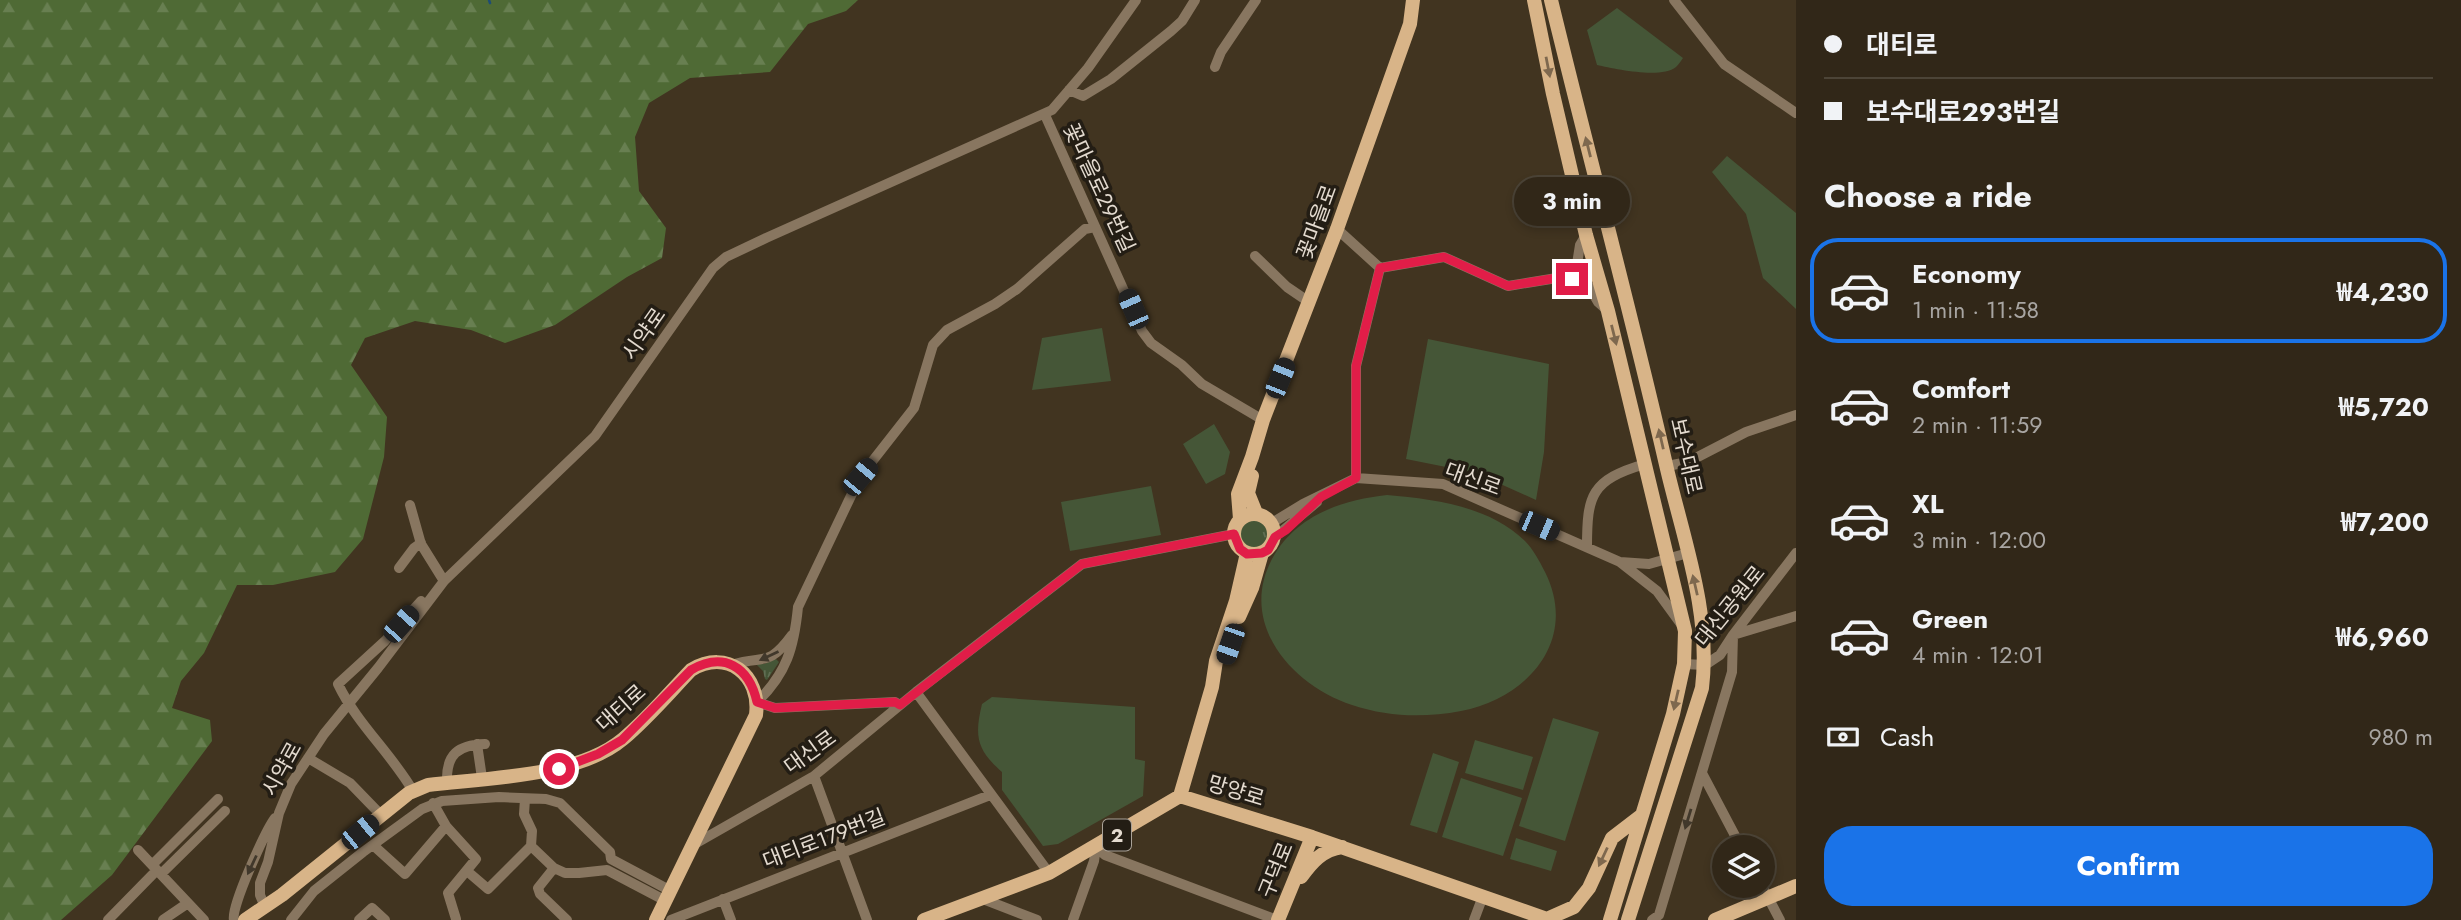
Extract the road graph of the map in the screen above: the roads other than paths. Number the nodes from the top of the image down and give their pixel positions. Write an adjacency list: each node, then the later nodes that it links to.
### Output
1 (1136, 0): 9 (street, 시약로)
2 (1195, 0): 9 (street)
3 (1256, 0): 8 (street)
4 (1413, 0): 13 (main road, 꽃마을로)
5 (1534, 0): 14 (main road, 보수대로, one-way to 14)
6 (1551, 0): 24 (main road, 보수대로, one-way to 6)
7 (1674, 0): 10 (street)
8 (1215, 66)
9 (1069, 90): 11 (street, 시약로)
10 (1796, 113)
11 (1045, 115): 12 (street, 꽃마을로29번길); 39 (street, 시약로)
12 (1095, 227): 21 (street, 꽃마을로29번길); 41 (street)
13 (1337, 229): 16 (street); 18 (main road, 꽃마을로)
14 (1586, 235): 17 (street); 19 (main road, 보수대로)
15 (1255, 256): 18 (street)
16 (1380, 268): 17 (street); 25 (street)
17 (1563, 277): 19 (street)
18 (1309, 302): 21 (main road, 꽃마을로)
19 (1608, 311): 23 (main road, 보수대로, one-way to 23)
20 (1796, 415): 24 (street)
21 (1263, 420): 22 (main road, 꽃마을로)
22 (1252, 457): 27 (main road, 꽃마을로); 28 (main road, 꽃마을로)
23 (1645, 464): 32 (street, 보수대로); 36 (main road, 보수대로)
24 (1667, 466): 34 (main road, 보수대로)
25 (1356, 478): 29 (street); 32 (street, 대신로)
26 (410, 505): 31 (street)
27 (1256, 513): 28 (main road); 29 (main road)
28 (1240, 519): 30 (main road, 꽃마을로)
29 (1273, 530): 33 (main road)
30 (1234, 534): 33 (main road); 47 (street, 대신로)
31 (421, 543): 38 (street); 39 (street)
32 (1587, 547): 37 (street, 대신로)
33 (1254, 553): 58 (main road)
34 (1688, 553): 36 (street, 대신로); 45 (main road, 보수대로, one-way to 34)
35 (1796, 553): 43 (street, 대신공원로)
36 (1668, 559): 37 (street, 대신로); 42 (main road, 보수대로)
37 (1620, 562): 42 (street)
38 (399, 568)
39 (442, 579): 49 (street, 시약로); 49 (street)
40 (1796, 616): 43 (street)
41 (796, 630): 46 (street, one-way to 46); 48 (street)
42 (1685, 631): 44 (main road, 보수대로)
43 (1733, 635): 45 (street, 대신공원로); 52 (street)
44 (1684, 664): 45 (street, 대신공원로); 65 (main road, 보수대로, one-way to 65)
45 (1705, 665): 112 (main road, 보수대로)
46 (732, 666): 48 (main road); 54 (main road, 대티로)
47 (916, 692): 50 (street, 대신로); 57 (street)
48 (757, 702): 50 (street); 70 (main road)
49 (348, 705): 51 (street, 시약로); 56 (street)
50 (900, 705): 53 (street, 대신로)
51 (309, 758): 63 (street, 시약로); 64 (street)
52 (1702, 773): 67 (street); 113 (street, one-way to 113)
53 (814, 776): 70 (street, 대신로); 75 (street)
54 (482, 778): 55 (main road, 대티로); 55 (street)
55 (447, 782): 56 (main road, 대티로)
56 (413, 791): 64 (main road, 대티로)
57 (990, 795): 75 (street, 대티로179번길); 79 (street)
58 (1180, 796): 68 (main road, 망양로); 72 (main road, 망양로 / 2)
59 (218, 799): 77 (street)
60 (525, 799): 61 (street); 71 (street); 83 (street)
61 (433, 803): 66 (street); 69 (street)
62 (225, 811): 77 (street)
63 (279, 813): 90 (street, 시약로); 94 (street, 시약로, one-way to 94)
64 (381, 815): 90 (main road, 대티로)
65 (1642, 815): 110 (main road, one-way to 110); 111 (main road, 보수대로)
66 (446, 826): 69 (street); 78 (street)
67 (1735, 835)
68 (1312, 837): 73 (main road, 망양로); 82 (main road, 구덕로)
69 (373, 845): 96 (street)
70 (694, 845): 83 (main road)
71 (531, 846): 76 (street); 78 (street)
72 (1096, 847): 79 (main road, 망양로 / 2); 107 (street); 108 (street)
73 (1342, 847): 82 (main road); 84 (main road, 망양로)
74 (138, 850): 77 (street)
75 (842, 852): 87 (street, 대티로179번길); 104 (street)
76 (554, 868): 83 (street); 100 (street)
77 (157, 869): 89 (street); 91 (street)
78 (467, 871): 99 (street)
79 (1049, 873): 88 (main road, 망양로 / 2)
80 (1796, 886): 81 (main road)
81 (1775, 890)
82 (1289, 892): 108 (main road, 구덕로)
83 (668, 896): 101 (main road)
84 (1483, 896): 109 (street); 110 (main road, 망양로)
85 (1754, 898): 114 (main road)
86 (1768, 898): 115 (street)
87 (723, 899): 102 (street, 대티로179번길); 103 (street)
88 (983, 899): 105 (main road, 망양로 / 2); 106 (street)
89 (188, 903): 92 (street); 93 (street)
90 (264, 912): 95 (main road, 대티로)
91 (108, 920)
92 (163, 920)
93 (204, 920)
94 (233, 920)
95 (245, 920)
96 (290, 920)
97 (359, 920): 98 (street)
98 (385, 920)
99 (459, 920)
100 (566, 920)
101 (656, 920)
102 (671, 920)
103 (731, 920)
104 (867, 920)
105 (923, 920)
106 (1037, 920)
107 (1073, 920)
108 (1278, 920)
109 (1474, 920)
110 (1548, 920)
111 (1610, 920)
112 (1628, 920)
113 (1652, 920)
114 (1715, 920)
115 (1780, 920)

